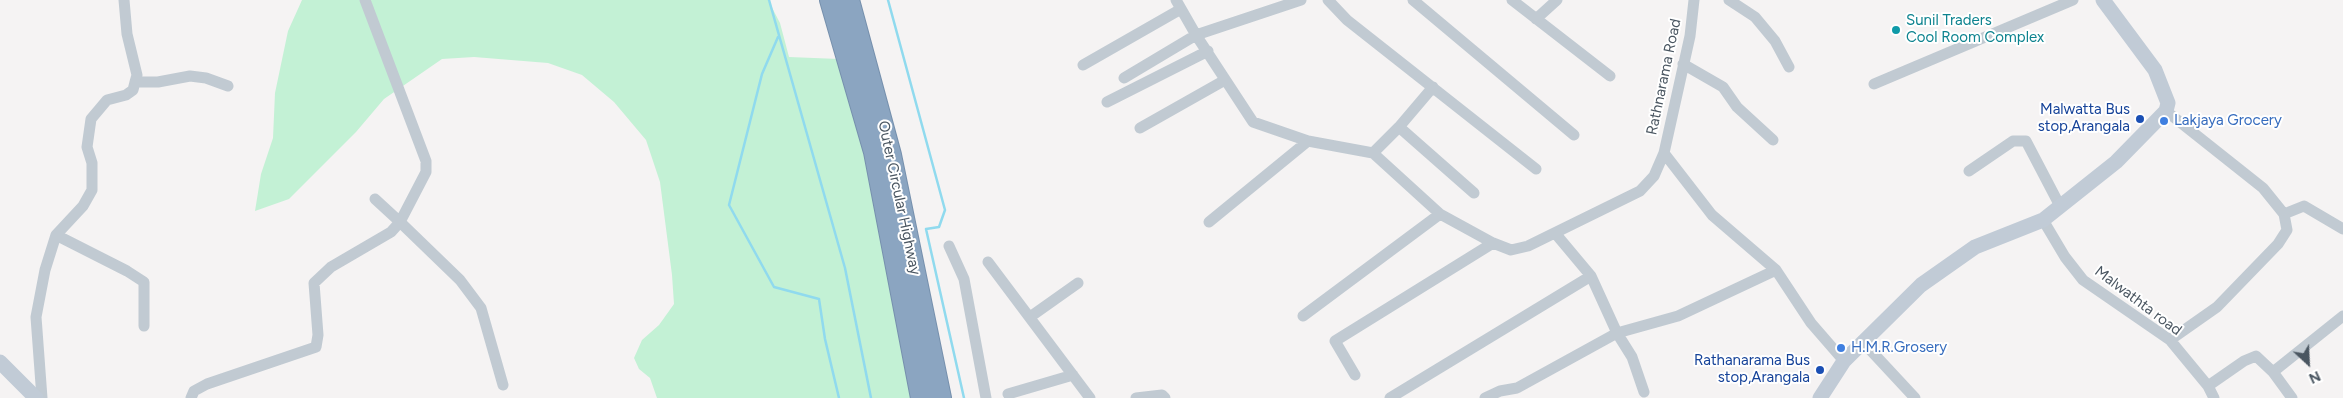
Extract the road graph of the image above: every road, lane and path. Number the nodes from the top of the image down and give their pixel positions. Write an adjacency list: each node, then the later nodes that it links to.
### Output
1 (124, 0): 25 (street)
2 (365, 0): 45 (street)
3 (830, 0): 75 (highway, Outer Circular Highway)
4 (849, 0): 76 (highway, Outer Circular Highway)
5 (1301, 0): 16 (street)
6 (1328, 0): 27 (street)
7 (1413, 0): 32 (street)
8 (1512, 0): 15 (street)
9 (1557, 0): 15 (street)
10 (1694, 0): 18 (street, Rathnarama Road)
11 (1729, 0): 20 (street)
12 (2073, 0): 24 (street)
13 (2103, 0): 29 (main road)
14 (1179, 4): 16 (street); 19 (street)
15 (1536, 19): 21 (street)
16 (1196, 35): 17 (street); 22 (street)
17 (1208, 51): 23 (street); 28 (street)
18 (1683, 64): 33 (street); 36 (street, Rathnarama Road)
19 (1084, 65)
20 (1789, 67)
21 (1610, 76)
22 (1124, 78)
23 (1225, 80): 30 (street); 34 (street)
24 (1874, 84)
25 (134, 86): 26 (street); 49 (street)
26 (228, 86)
27 (1433, 87): 31 (street); 37 (street)
28 (1107, 102)
29 (2166, 111): 41 (main road); 43 (street)
30 (1140, 128)
31 (1399, 128): 35 (street); 39 (street)
32 (1574, 135)
33 (1773, 140)
34 (1308, 141): 35 (street); 46 (street)
35 (1373, 153): 42 (street)
36 (1664, 153): 48 (street); 53 (street, Rathnarama Road)
37 (1536, 170)
38 (1969, 171): 41 (street)
39 (1474, 193)
40 (375, 199): 45 (street)
41 (2060, 206): 44 (main road)
42 (1440, 214): 50 (street); 56 (street)
43 (2284, 214): 47 (street); 61 (street)
44 (2044, 220): 61 (street, Malwathta road); 62 (main road)
45 (400, 222): 68 (street); 74 (street)
46 (1209, 222)
47 (2343, 229)
48 (1555, 233): 50 (street); 54 (street)
49 (56, 235): 59 (street); 73 (street)
50 (1493, 244): 67 (street)
51 (949, 246): 77 (street)
52 (988, 262): 58 (street)
53 (1776, 270): 60 (street); 63 (street, Rathnarama Road)
54 (1592, 276): 60 (street); 81 (street)
55 (1078, 283): 58 (street)
56 (1303, 316)
57 (2343, 316): 65 (street)
58 (1030, 317): 66 (street)
59 (144, 326)
60 (1617, 333): 70 (street); 82 (street)
61 (2170, 340): 69 (street, Malwathta road)
62 (1862, 341): 63 (main road); 84 (street)
63 (1844, 361): 83 (main road)
64 (0, 362): 72 (main road)
65 (2273, 372): 69 (street); 86 (street)
66 (1074, 375): 71 (street); 78 (street)
67 (1355, 375)
68 (503, 384)
69 (2208, 386): 85 (street, Malwathta road)
70 (1644, 392)
71 (1008, 394)
72 (36, 398)
73 (42, 398)
74 (190, 398)
75 (921, 398)
76 (941, 398)
77 (986, 398)
78 (1090, 398)
79 (1136, 398): 80 (street)
80 (1165, 398)
81 (1390, 398)
82 (1485, 398)
83 (1820, 398)
84 (1914, 398)
85 (2214, 398)
86 (2292, 398)

